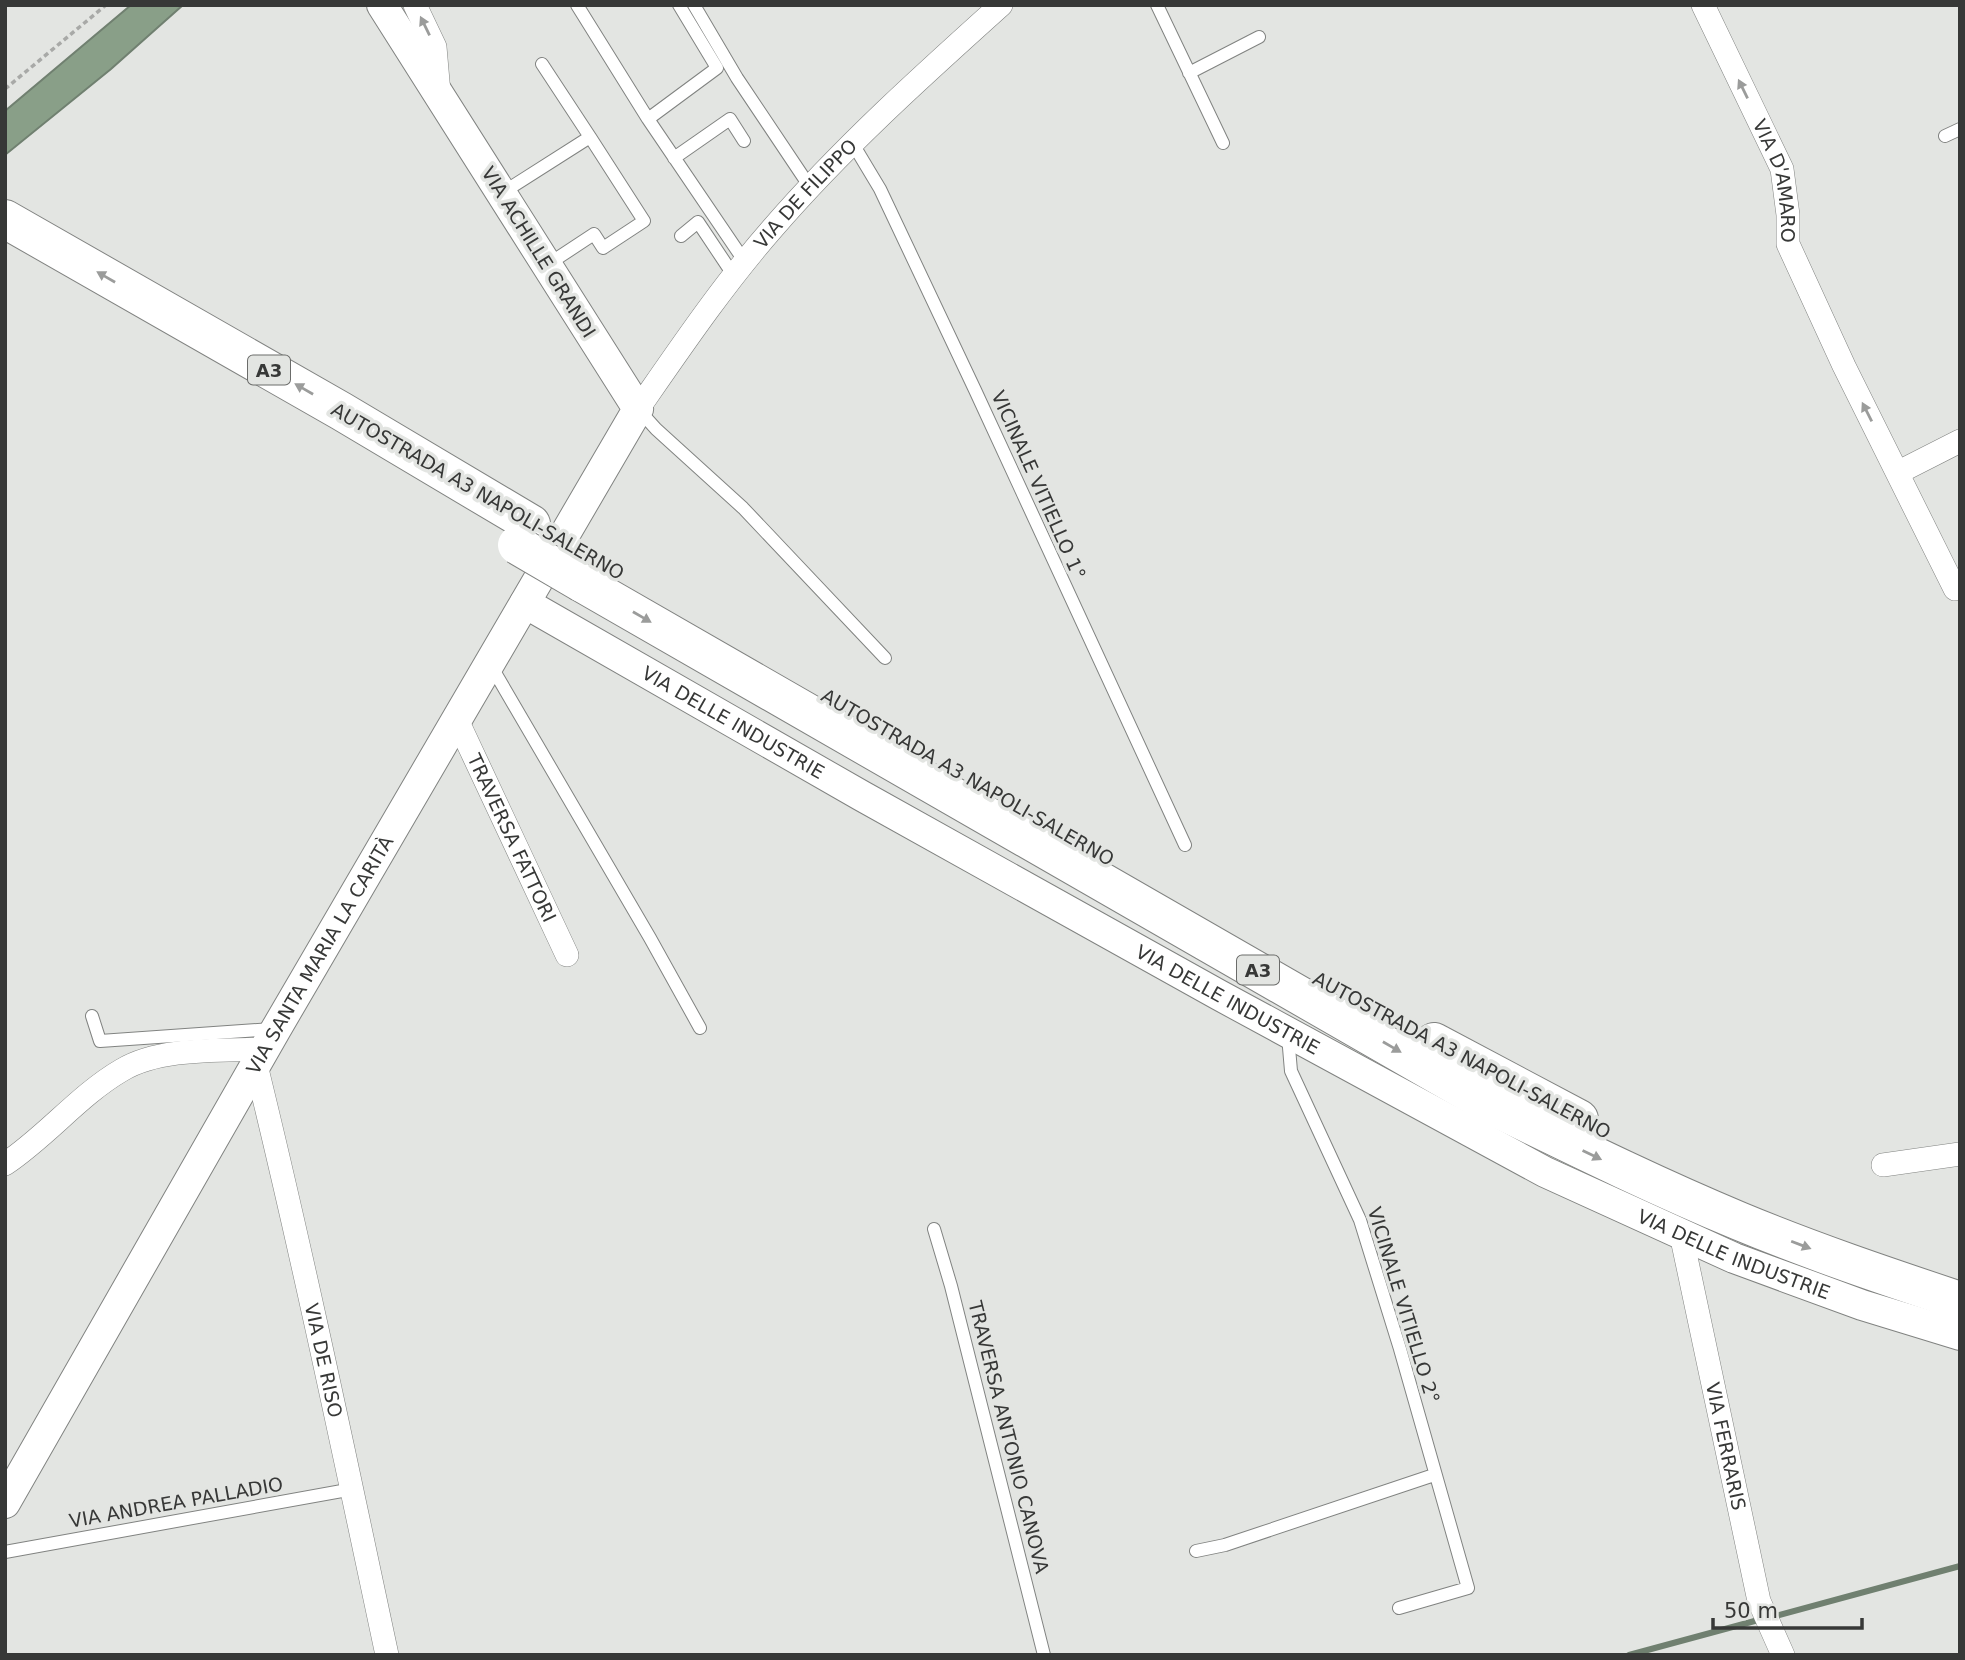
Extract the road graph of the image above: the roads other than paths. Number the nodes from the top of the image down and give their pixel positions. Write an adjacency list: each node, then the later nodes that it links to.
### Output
1 (382, 5): 12 (street, VIA ACHILLE GRANDI)
2 (415, 5): 12 (street, VIA ACHILLE GRANDI, one-way to 2)
3 (577, 5): 13 (lane)
4 (679, 5): 13 (lane)
5 (694, 5): 21 (lane)
6 (1001, 5): 18 (street, VIA DE FILIPPO)
7 (1157, 5): 11 (lane)
8 (1703, 5): 30 (street, VIA D'AMARO, one-way to 8)
9 (1259, 37): 11 (lane)
10 (542, 64): 15 (lane)
11 (1189, 73): 19 (lane)
12 (440, 96): 22 (street, VIA ACHILLE GRANDI)
13 (648, 120): 20 (lane)
14 (1960, 129): 16 (lane)
15 (590, 136): 22 (lane); 26 (lane)
16 (1945, 136)
17 (744, 141): 20 (lane)
18 (853, 144): 21 (street, VIA DE FILIPPO); 38 (lane, VICINALE VITIELLO 1°)
19 (1223, 144)
20 (674, 158): 27 (lane)
21 (810, 187): 27 (street, VIA DE FILIPPO)
22 (502, 194): 26 (street, VIA ACHILLE GRANDI)
23 (5, 219): 31 (highway, AUTOSTRADA A3 NAPOLI-SALERNO / A3, one-way to 23)
24 (681, 236): 27 (lane)
25 (5, 247): 31 (highway, AUTOSTRADA A3 NAPOLI-SALERNO / A3)
26 (547, 265): 28 (street, VIA ACHILLE GRANDI)
27 (740, 269): 28 (street, VIA DE FILIPPO)
28 (638, 409): 34 (street, VIA SANTA MARIA LA CARITÀ); 35 (lane)
29 (1960, 440): 30 (street)
30 (1899, 472): 33 (street, VIA D'AMARO)
31 (524, 534): 32 (highway, AUTOSTRADA A3 NAPOLI-SALERNO / A3, bridge)
32 (589, 572): 49 (highway, AUTOSTRADA A3 NAPOLI-SALERNO / A3); 50 (highway, AUTOSTRADA A3 NAPOLI-SALERNO / A3, one-way to 50)
33 (1955, 589)
34 (525, 603): 36 (street, VIA SANTA MARIA LA CARITÀ); 42 (street, VIA DELLE INDUSTRIE)
35 (885, 658)
36 (490, 664): 37 (street, VIA SANTA MARIA LA CARITÀ); 41 (lane)
37 (457, 720): 39 (street, TRAVERSA FATTORI); 43 (street, VIA SANTA MARIA LA CARITÀ)
38 (1185, 845)
39 (567, 955)
40 (92, 1016): 43 (lane)
41 (700, 1028)
42 (1288, 1032): 48 (street, VIA DELLE INDUSTRIE); 52 (lane, VICINALE VITIELLO 2°)
43 (265, 1048): 45 (street); 53 (street, VIA DE RISO); 54 (street, VIA SANTA MARIA LA CARITÀ)
44 (1960, 1154): 46 (street)
45 (5, 1164)
46 (1883, 1165)
47 (934, 1229): 60 (lane, TRAVERSA ANTONIO CANOVA)
48 (1681, 1234): 51 (street, VIA DELLE INDUSTRIE); 58 (street, VIA FERRARIS)
49 (1960, 1273)
50 (1960, 1301)
51 (1960, 1335)
52 (1434, 1475): 55 (lane); 57 (lane, VICINALE VITIELLO 2°)
53 (353, 1489): 56 (lane, VIA ANDREA PALLADIO); 59 (street, VIA DE RISO)
54 (5, 1503)
55 (1196, 1551)
56 (5, 1552)
57 (1399, 1608)
58 (1780, 1647)
59 (387, 1655)
60 (1044, 1655)

